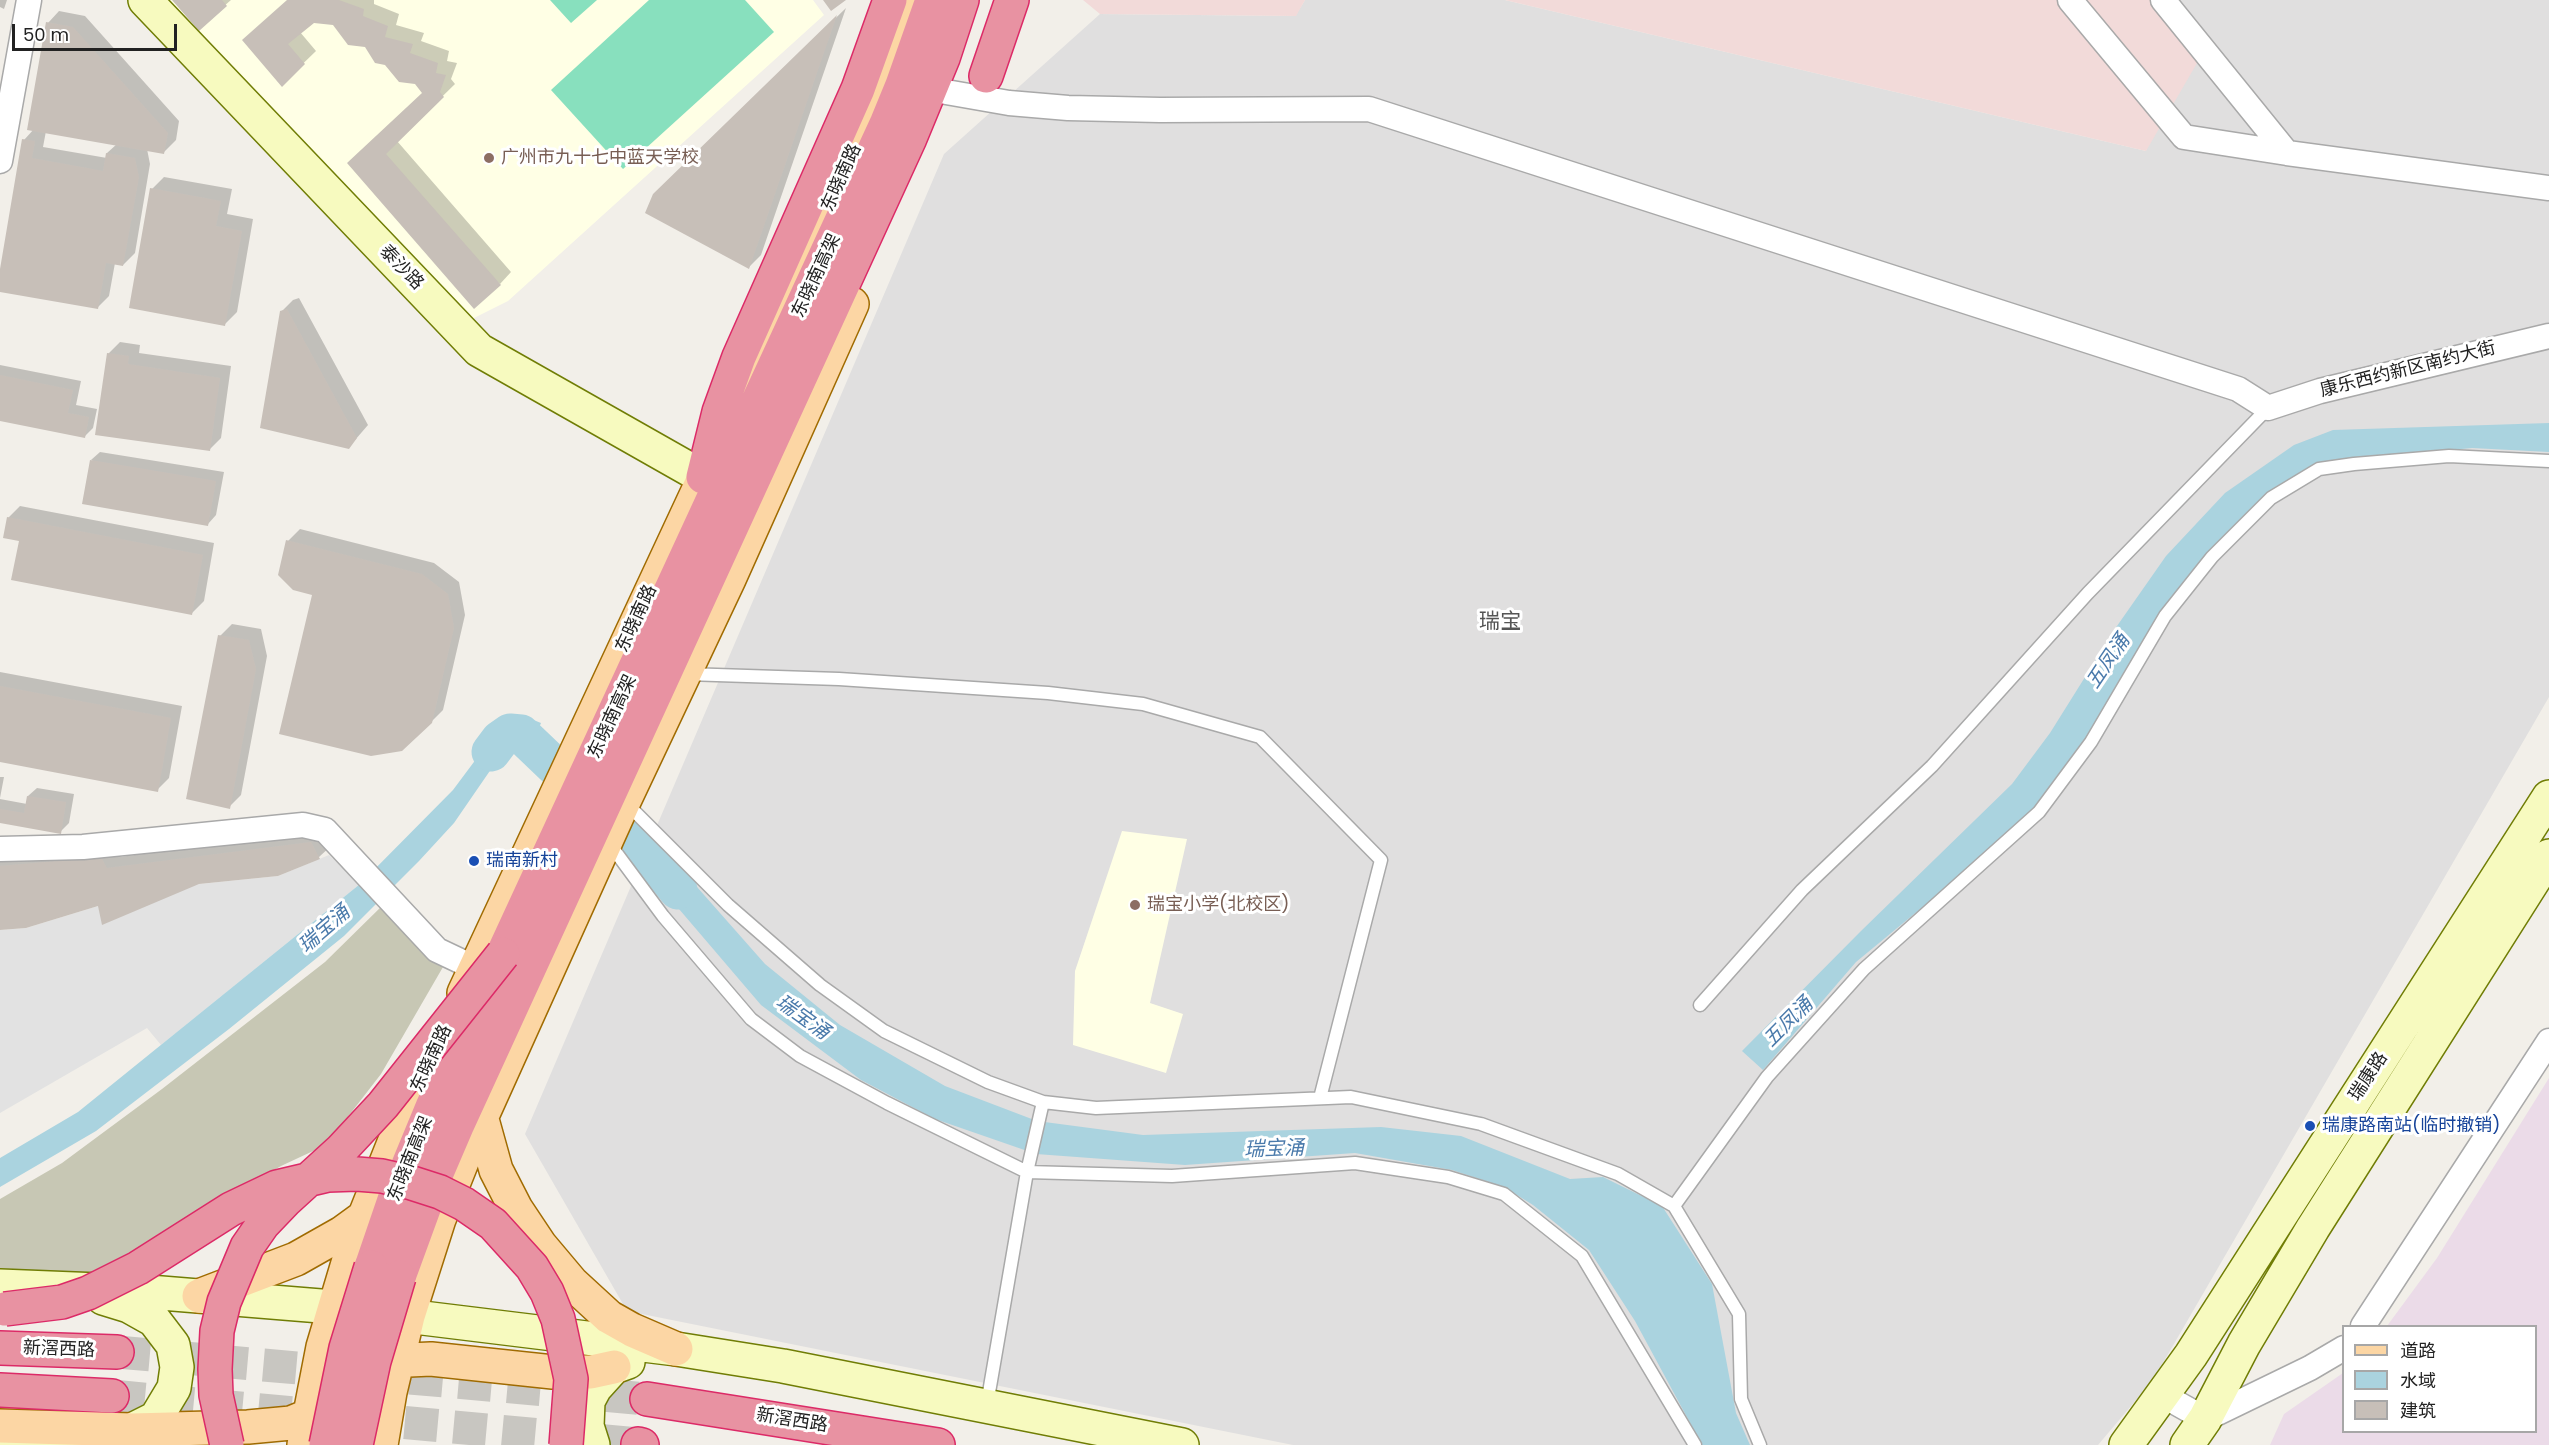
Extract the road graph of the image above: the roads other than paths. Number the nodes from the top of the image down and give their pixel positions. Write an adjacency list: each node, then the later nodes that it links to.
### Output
1 (29, 0): 14 (street)
2 (145, 0): 19 (main road, 泰沙路)
3 (890, 0): 19 (highway)
4 (914, 0): 19 (main road, 东晓南路)
5 (932, 0): 26 (highway, 东晓南高架)
6 (962, 0): 61 (highway, 东晓南高架, bridge)
7 (978, 0): 12 (main road)
8 (1012, 0): 11 (highway)
9 (2070, 0): 13 (street)
10 (2163, 0): 13 (street)
11 (986, 76)
12 (946, 92): 17 (street); 20 (main road)
13 (2287, 153): 15 (street)
14 (0, 161)
15 (2549, 188)
16 (2549, 336): 17 (street, 康乐西约新区南约大街)
17 (2268, 408): 27 (lane)
18 (2549, 461): 33 (lane)
19 (703, 477): 26 (main road, 东晓南路)
20 (685, 674): 22 (main road); 29 (lane)
21 (2549, 797): 50 (main road, 瑞康路)
22 (624, 801): 23 (main road); 30 (lane)
23 (607, 840): 31 (main road); 32 (lane)
24 (0, 849): 26 (street)
25 (2549, 856): 53 (main road, 瑞康路)
26 (489, 961): 34 (main road, 东晓南路); 59 (highway, bridge); 60 (highway, 东晓南高架, bridge)
27 (1700, 1005)
28 (2549, 1041): 41 (street)
29 (1320, 1098): 30 (lane); 33 (lane)
30 (1043, 1102): 32 (lane)
31 (481, 1116): 40 (main road); 43 (main road)
32 (1027, 1172): 52 (lane); 67 (lane)
33 (1674, 1206): 68 (lane)
34 (364, 1217): 37 (main road); 38 (main road, 东晓南路)
35 (0, 1286): 36 (main road)
36 (72, 1289): 37 (main road); 55 (main road)
37 (199, 1296): 38 (main road)
38 (333, 1307): 40 (main road); 56 (main road, 东晓南路)
39 (0, 1309): 63 (highway, bridge)
40 (408, 1316): 43 (main road); 46 (main road); 56 (main road)
41 (2364, 1325)
42 (0, 1348): 45 (highway, 新滘西路)
43 (676, 1348): 47 (main road); 52 (main road)
44 (2342, 1349): 53 (street)
45 (117, 1352)
46 (397, 1363): 47 (main road); 56 (main road); 62 (main road)
47 (614, 1366): 64 (main road)
48 (0, 1390): 49 (highway)
49 (112, 1396)
50 (2164, 1396): 53 (street); 69 (main road, 瑞康路)
51 (647, 1399): 65 (highway, 新滘西路)
52 (987, 1405): 66 (main road)
53 (2205, 1419): 70 (main road, 瑞康路)
54 (0, 1426): 55 (main road)
55 (132, 1430): 56 (main road)
56 (310, 1435)
57 (0, 1440): 58 (main road)
58 (68, 1445)
59 (227, 1445)
60 (326, 1445)
61 (356, 1445)
62 (381, 1445)
63 (566, 1445)
64 (593, 1445)
65 (938, 1445)
66 (1182, 1445)
67 (1695, 1445)
68 (1760, 1445)
69 (2126, 1445)
70 (2187, 1445)

